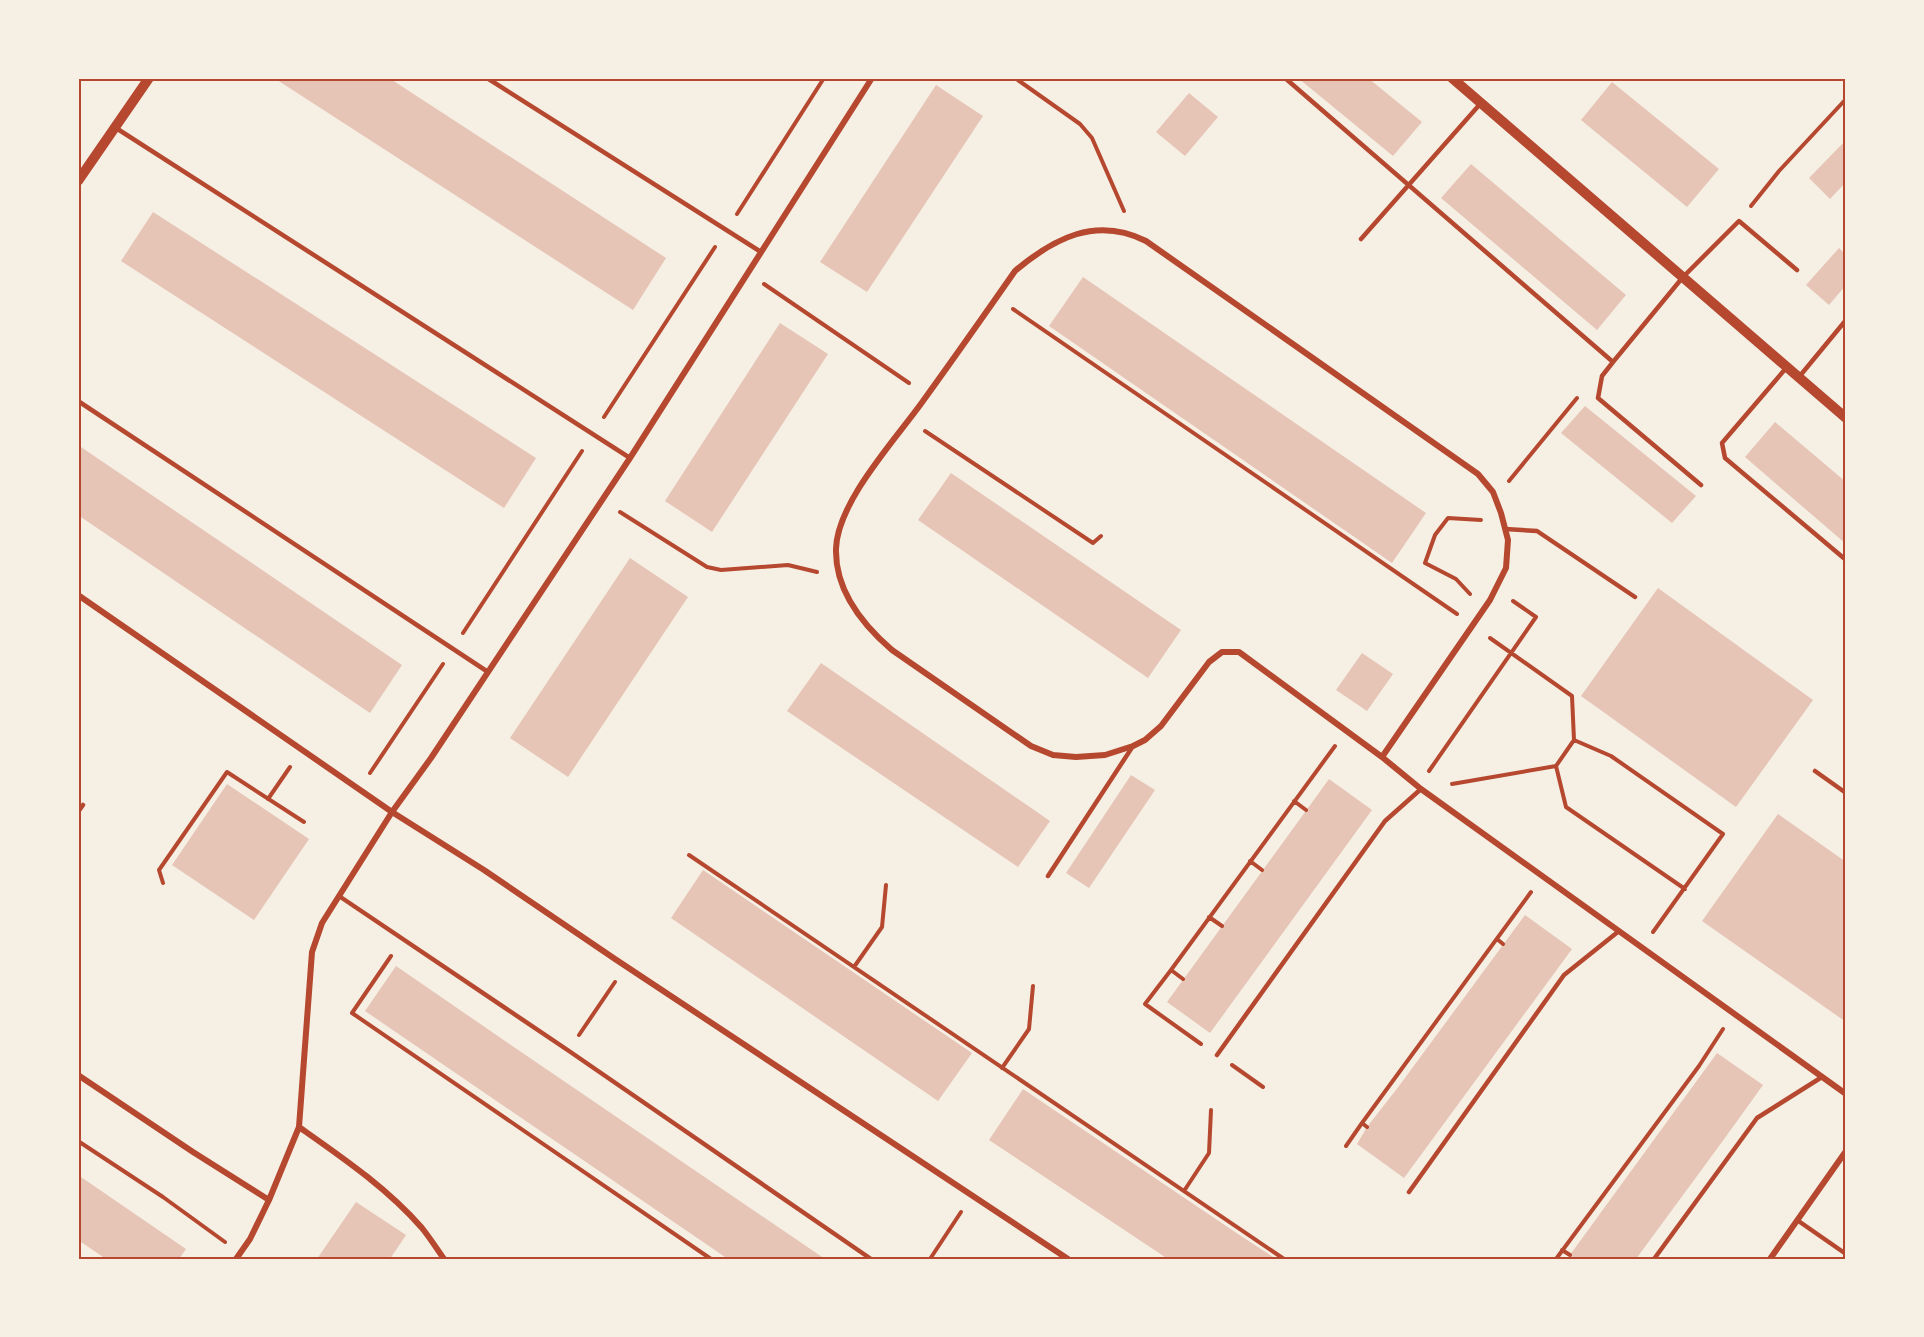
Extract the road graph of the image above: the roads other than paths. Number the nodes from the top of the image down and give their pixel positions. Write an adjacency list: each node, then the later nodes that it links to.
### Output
1 (149, 78): 7 (street)
2 (487, 78): 11 (lane)
3 (872, 78): 11 (street)
4 (1285, 78): 9 (lane)
5 (1452, 78): 6 (street)
6 (1481, 103): 9 (lane); 13 (street)
7 (116, 128): 8 (street); 20 (lane)
8 (78, 181)
9 (1408, 185): 10 (lane); 15 (lane)
10 (1361, 239)
11 (761, 252): 20 (street)
12 (1797, 270): 13 (lane)
13 (1683, 278): 15 (lane); 16 (street)
14 (1846, 320): 17 (lane)
15 (1612, 362): 21 (lane)
16 (1786, 367): 17 (street); 23 (lane)
17 (1799, 377): 19 (street)
18 (78, 401): 26 (lane)
19 (1846, 418)
20 (630, 458): 26 (street)
21 (1701, 485)
22 (1505, 529): 25 (lane); 27 (street); 28 (street)
23 (1846, 560)
24 (78, 595): 34 (street)
25 (1635, 597)
26 (488, 672): 34 (street)
27 (1133, 746): 28 (street); 35 (lane)
28 (1382, 757): 30 (street)
29 (1815, 771): 31 (lane)
30 (1420, 787): 37 (street); 38 (lane)
31 (1846, 793)
32 (82, 806): 33 (lane)
33 (78, 812)
34 (392, 812): 36 (street); 51 (street)
35 (1048, 876)
36 (339, 896): 42 (street); 50 (lane)
37 (1619, 931): 40 (street); 44 (lane)
38 (1217, 1055)
39 (78, 1076): 45 (street)
40 (1822, 1077): 41 (street); 52 (lane)
41 (1846, 1094)
42 (300, 1126): 45 (street); 49 (street)
43 (1846, 1151): 46 (street)
44 (1409, 1192)
45 (269, 1200): 48 (street)
46 (1797, 1220): 47 (lane); 53 (street)
47 (1846, 1254)
48 (238, 1256)
49 (444, 1259)
50 (871, 1259)
51 (1068, 1259)
52 (1654, 1259)
53 (1770, 1259)

